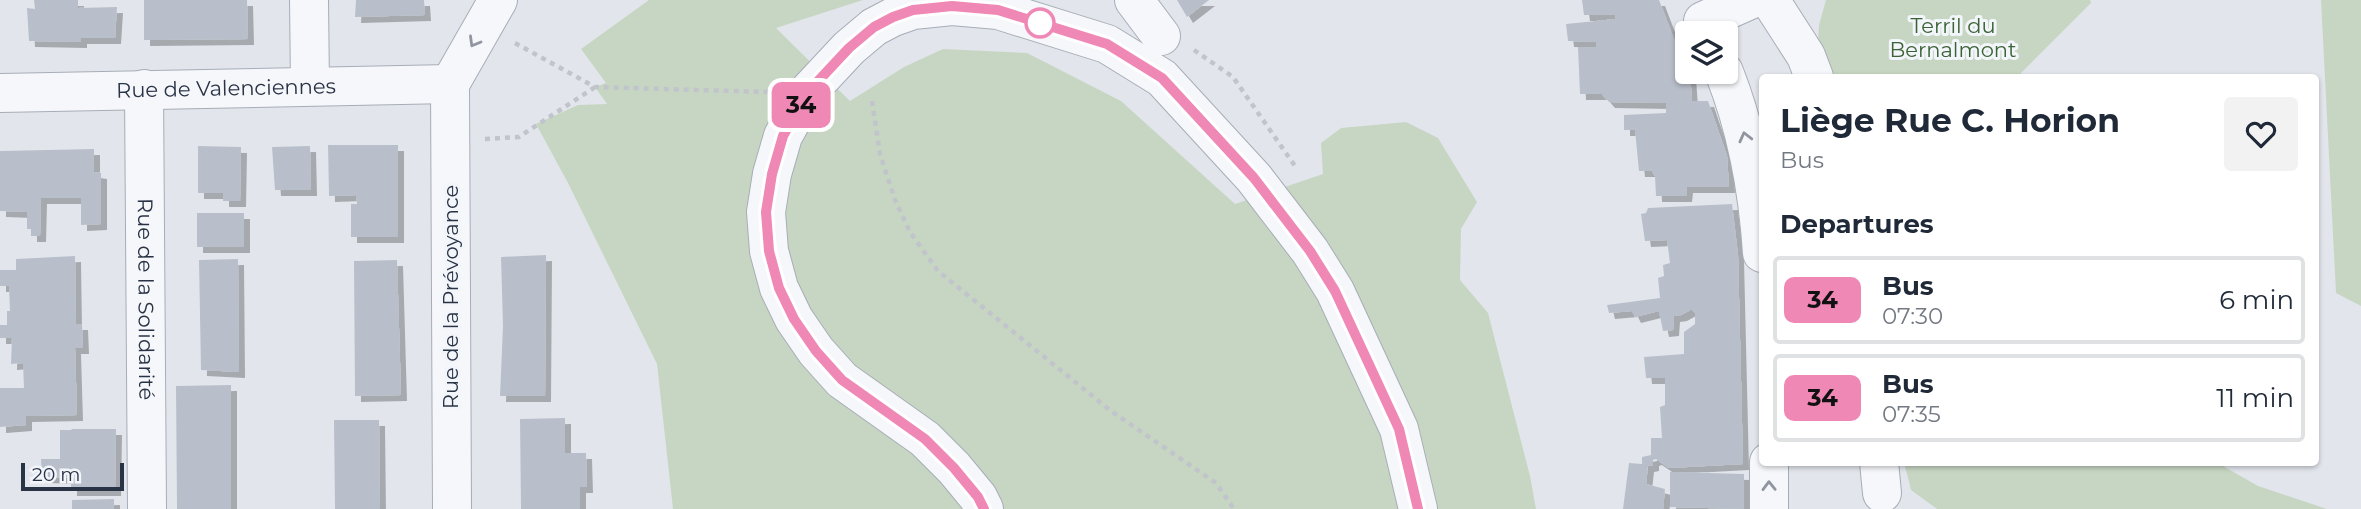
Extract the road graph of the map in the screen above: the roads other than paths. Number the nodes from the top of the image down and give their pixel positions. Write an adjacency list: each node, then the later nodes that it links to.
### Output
1 (309, 0): 12 (street)
2 (1134, 0): 8 (street)
3 (1750, 0): 7 (street)
4 (1770, 0): 9 (street)
5 (999, 5): 19 (street); 20 (street)
6 (490, 13): 11 (street, one-way to 11)
7 (1702, 18)
8 (1161, 36)
9 (1813, 74)
10 (1729, 84): 15 (street, one-way to 10)
11 (450, 85): 12 (street, Rue de Valenciennes); 18 (street, Rue de la Prévoyance)
12 (310, 86): 13 (street, Rue de Valenciennes)
13 (144, 89): 14 (street, Rue de Valenciennes); 17 (street, Rue de la Solidarité)
14 (0, 93)
15 (1759, 201)
16 (1769, 466): 21 (street, one-way to 16)
17 (146, 509)
18 (452, 509)
19 (984, 509)
20 (1418, 509)
21 (1769, 509)

